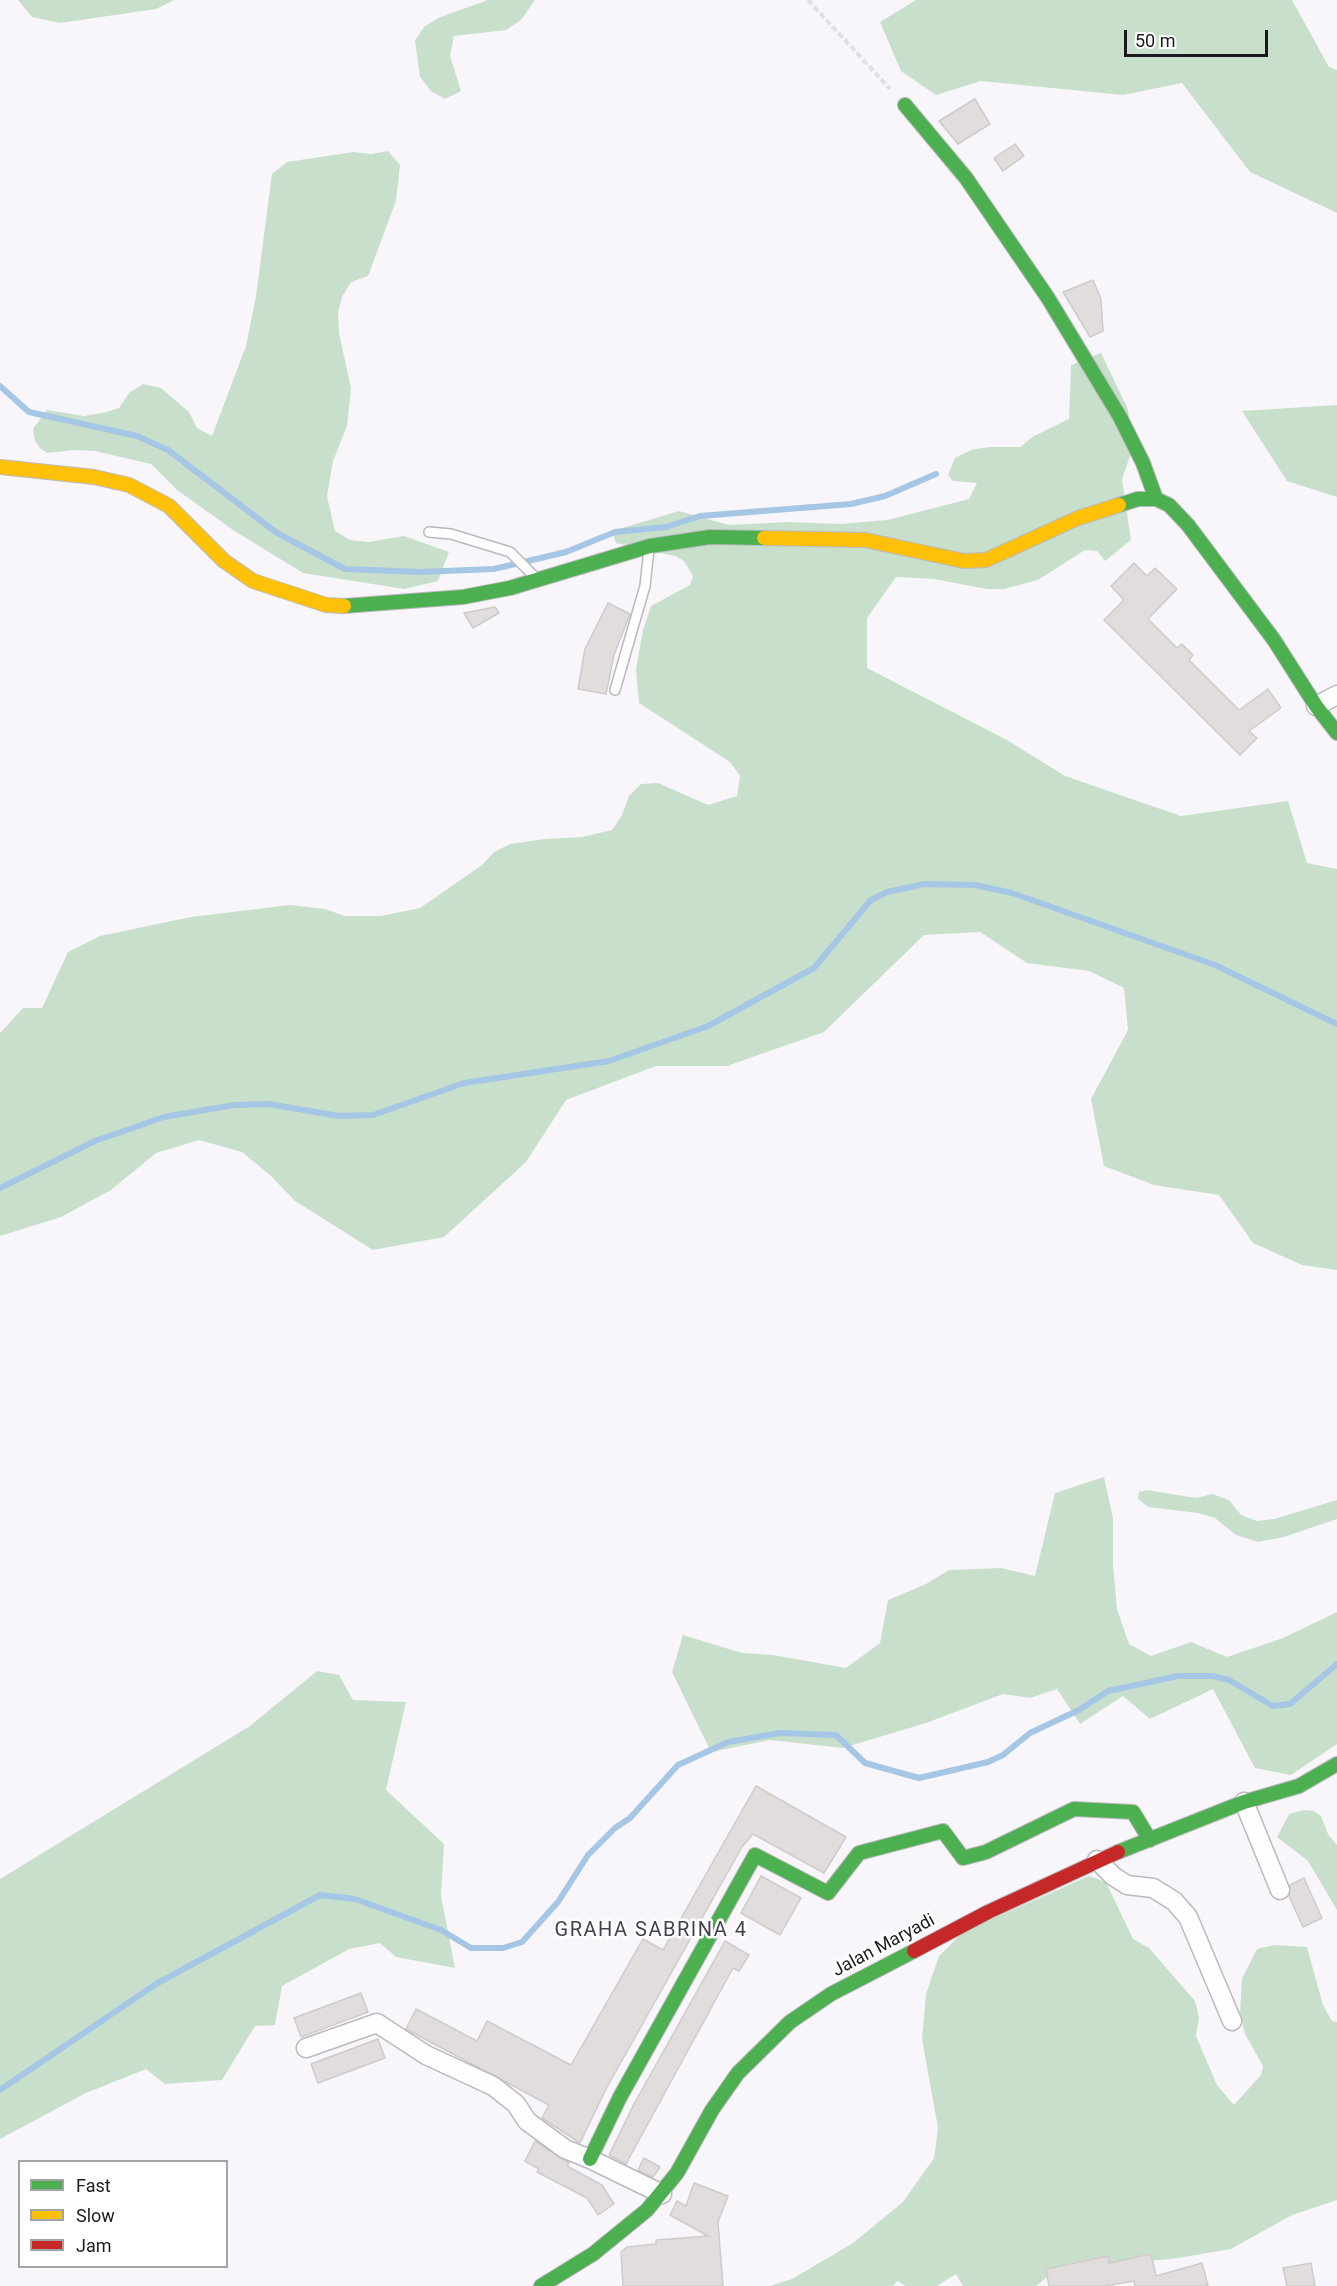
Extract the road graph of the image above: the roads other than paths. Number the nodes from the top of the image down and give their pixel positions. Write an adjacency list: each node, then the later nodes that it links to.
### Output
1 (905, 105): 3 (street)
2 (0, 467): 6 (street)
3 (1156, 499): 5 (street); 9 (street)
4 (429, 532): 6 (lane)
5 (650, 546): 6 (street); 7 (lane)
6 (534, 575)
7 (615, 690)
8 (1337, 696): 9 (street)
9 (1316, 706): 10 (street)
10 (1337, 733)
11 (1337, 1764): 12 (street, Jalan Maryadi)
12 (1244, 1802): 13 (street, Jalan Maryadi); 15 (street)
13 (1150, 1840): 14 (street, Jalan Maryadi); 18 (street)
14 (1097, 1860): 16 (street); 19 (street, Jalan Maryadi)
15 (1280, 1890)
16 (1232, 2021)
17 (306, 2048): 18 (street)
18 (590, 2159): 19 (street)
19 (662, 2194): 20 (street, Jalan Maryadi)
20 (541, 2286)

